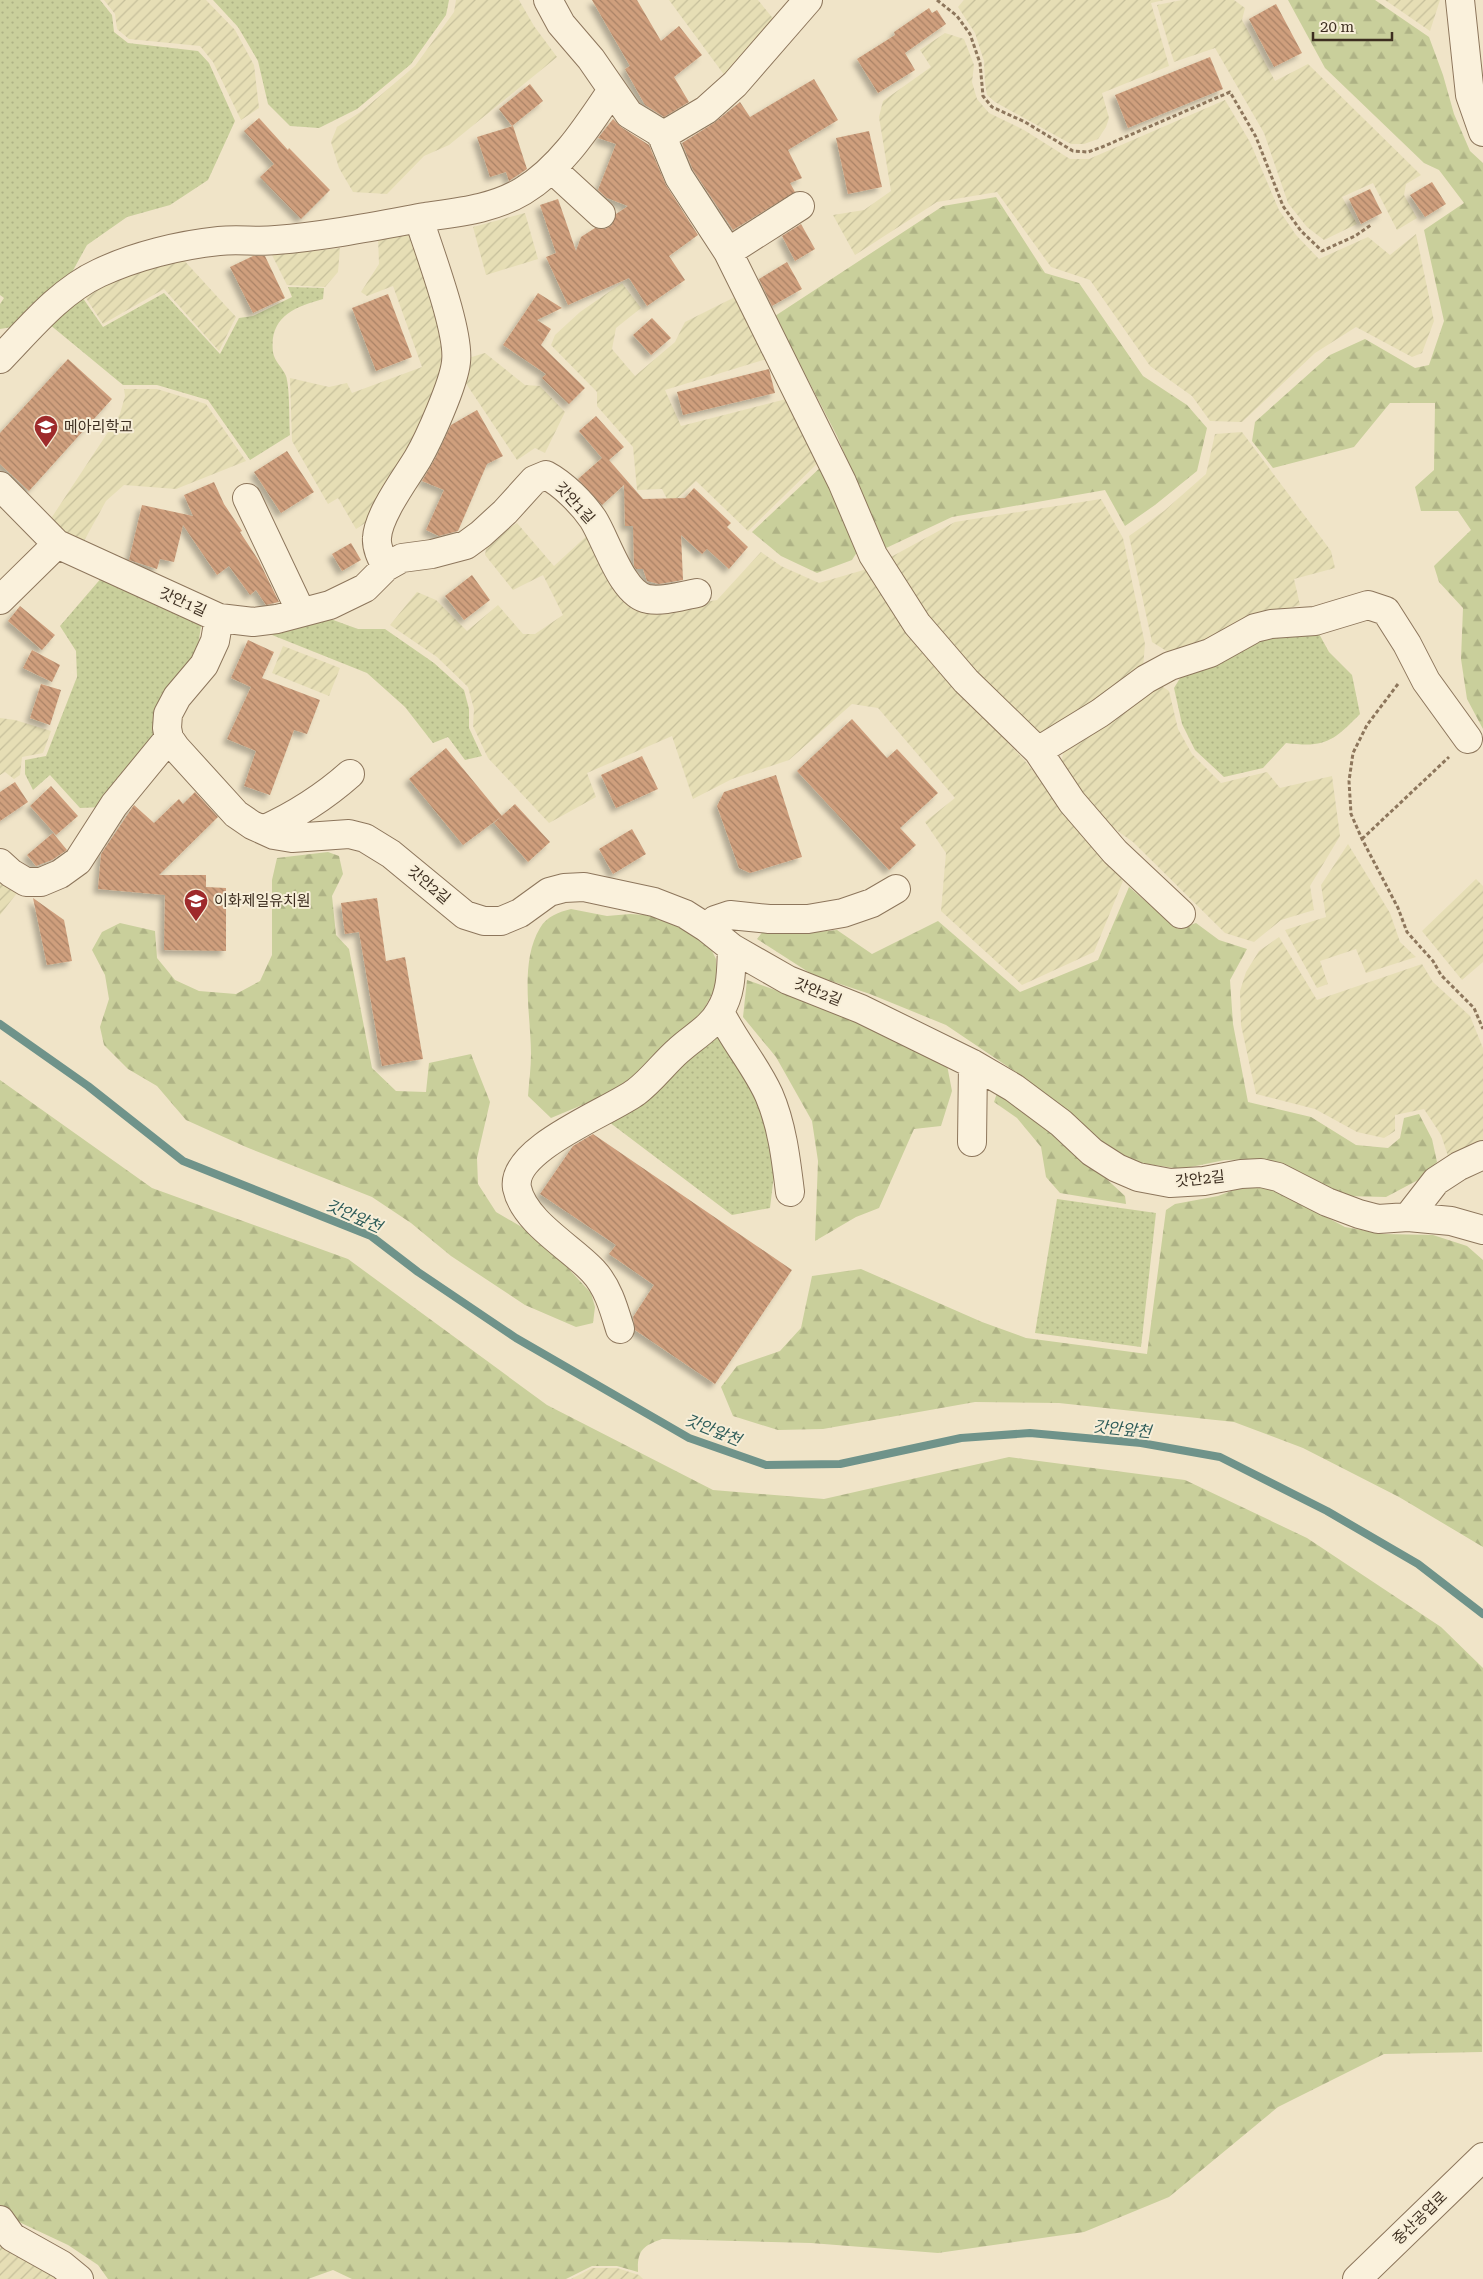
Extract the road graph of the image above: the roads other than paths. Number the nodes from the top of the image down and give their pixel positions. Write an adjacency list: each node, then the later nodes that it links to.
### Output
1 (548, 0): 4 (street)
2 (808, 0): 6 (street)
3 (1460, 0): 5 (street)
4 (612, 90): 6 (street); 7 (street)
5 (1483, 132)
6 (662, 136): 11 (street)
7 (552, 169): 9 (street); 10 (street)
8 (800, 206): 11 (street)
9 (601, 214)
10 (419, 219): 12 (street); 16 (street)
11 (728, 252): 23 (street)
12 (0, 359)
13 (0, 486): 15 (street, 갓안1길)
14 (246, 498): 19 (street)
15 (57, 544): 18 (street); 20 (street, 갓안1길)
16 (386, 567): 17 (street, 갓안1길); 19 (street, 갓안1길)
17 (697, 593)
18 (0, 600)
19 (301, 612): 20 (street, 갓안1길)
20 (219, 618): 21 (street)
21 (169, 738): 25 (street, 갓안2길); 26 (street)
22 (1468, 739): 23 (street)
23 (1038, 751): 28 (street)
24 (350, 774): 25 (street)
25 (263, 830): 29 (street, 갓안2길)
26 (0, 863)
27 (896, 889): 29 (street)
28 (1181, 914)
29 (707, 928): 30 (street, 갓안2길)
30 (732, 948): 31 (street); 32 (street, 갓안2길)
31 (720, 1012): 35 (street); 38 (street)
32 (973, 1064): 33 (street); 36 (street, 갓안2길)
33 (972, 1142)
34 (1483, 1155): 36 (street)
35 (790, 1192)
36 (1408, 1217): 37 (street, 갓안2길)
37 (1483, 1230)
38 (620, 1329)
39 (1483, 2156): 42 (street, 중산공업로)
40 (0, 2220): 41 (street)
41 (80, 2279)
42 (1357, 2279)

